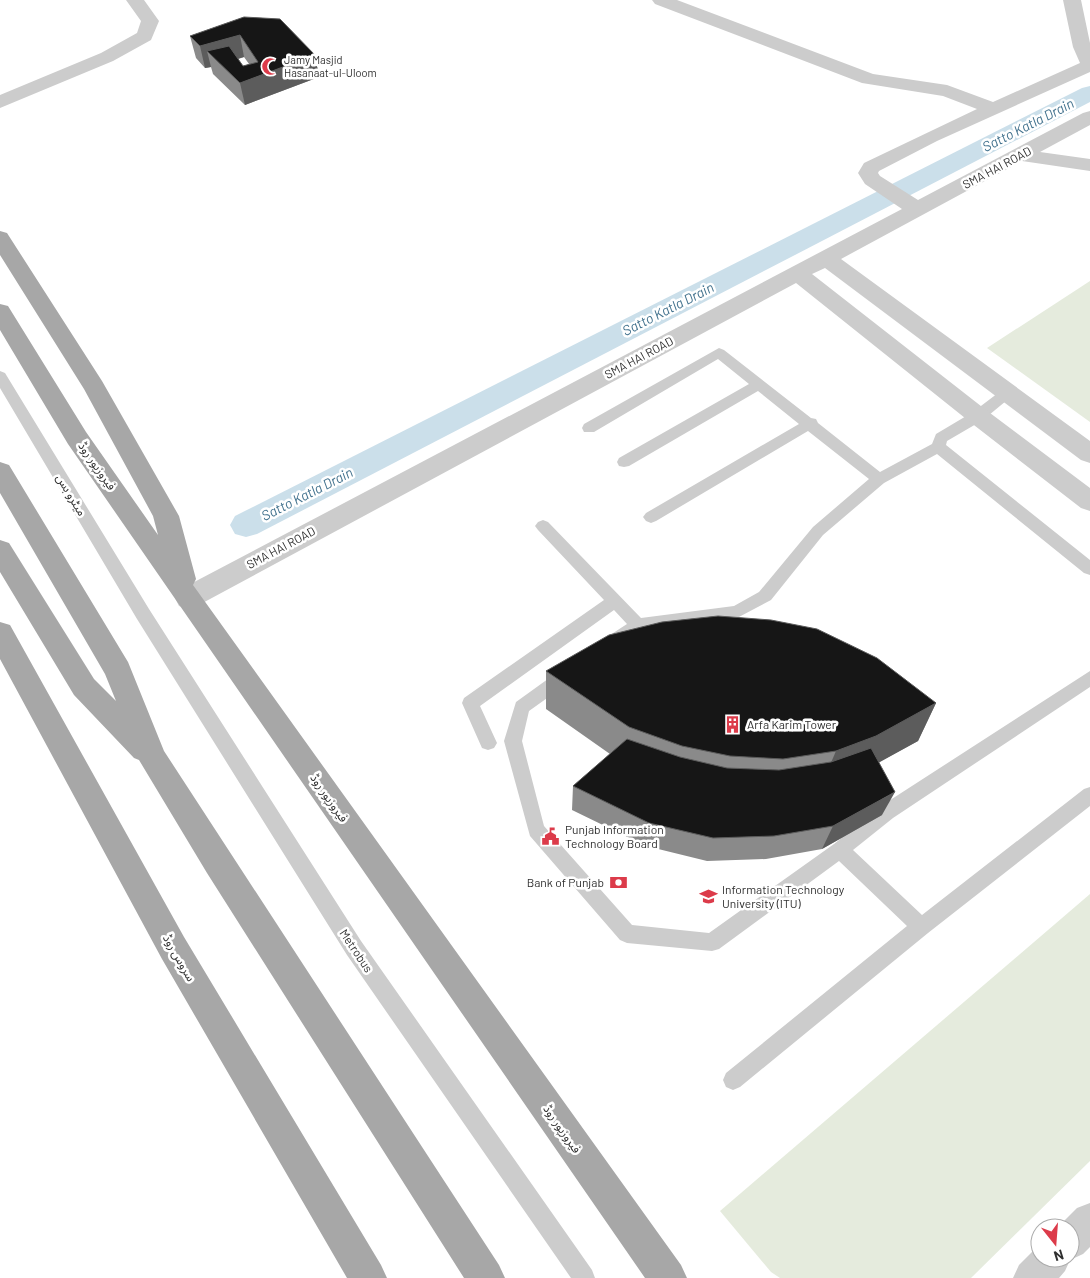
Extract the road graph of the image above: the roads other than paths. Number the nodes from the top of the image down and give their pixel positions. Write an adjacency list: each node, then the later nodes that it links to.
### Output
1 (135, 0): 5 (street)
2 (661, 0): 6 (street)
3 (1072, 0): 4 (street)
4 (1090, 66): 6 (street)
5 (0, 102)
6 (994, 109): 10 (street)
7 (1090, 118): 8 (street, SMA HAI ROAD)
8 (1021, 155): 9 (street); 10 (street, SMA HAI ROAD)
9 (1090, 165)
10 (912, 206): 12 (street, SMA HAI ROAD)
11 (0, 238): 31 (main road)
12 (826, 258): 13 (street, SMA HAI ROAD); 17 (street)
13 (798, 274): 18 (street); 31 (street, SMA HAI ROAD)
14 (0, 311): 31 (main road, فیروزپور روڈ)
15 (0, 376): 33 (lane, میٹرو بس)
16 (759, 384): 19 (lane); 20 (lane); 23 (lane)
17 (1007, 393): 18 (lane); 22 (street)
18 (978, 416): 21 (lane); 26 (street)
19 (811, 423): 25 (lane); 27 (lane)
20 (588, 428)
21 (938, 448): 25 (lane); 30 (lane)
22 (1090, 454)
23 (624, 462)
24 (0, 471): 40 (main road)
25 (879, 479): 34 (lane)
26 (1090, 501)
27 (651, 518)
28 (543, 526): 32 (lane)
29 (6, 559): 40 (main road)
30 (1090, 569)
31 (188, 598): 51 (main road, فیروزپور روڈ)
32 (615, 601): 34 (lane); 39 (lane)
33 (143, 614): 50 (lane, Metrobus)
34 (638, 625): 36 (lane)
35 (1, 636): 48 (main road, سروس روڈ)
36 (599, 652)
37 (576, 669): 42 (lane)
38 (1090, 678): 42 (lane)
39 (488, 743)
40 (152, 757): 49 (main road)
41 (1090, 795): 43 (lane)
42 (840, 850): 43 (lane)
43 (921, 927): 44 (lane)
44 (733, 1080)
45 (1090, 1221): 46 (street)
46 (1080, 1230)
47 (1042, 1268): 52 (street)
48 (368, 1278)
49 (486, 1278)
50 (584, 1278)
51 (668, 1278)
52 (1032, 1278)

